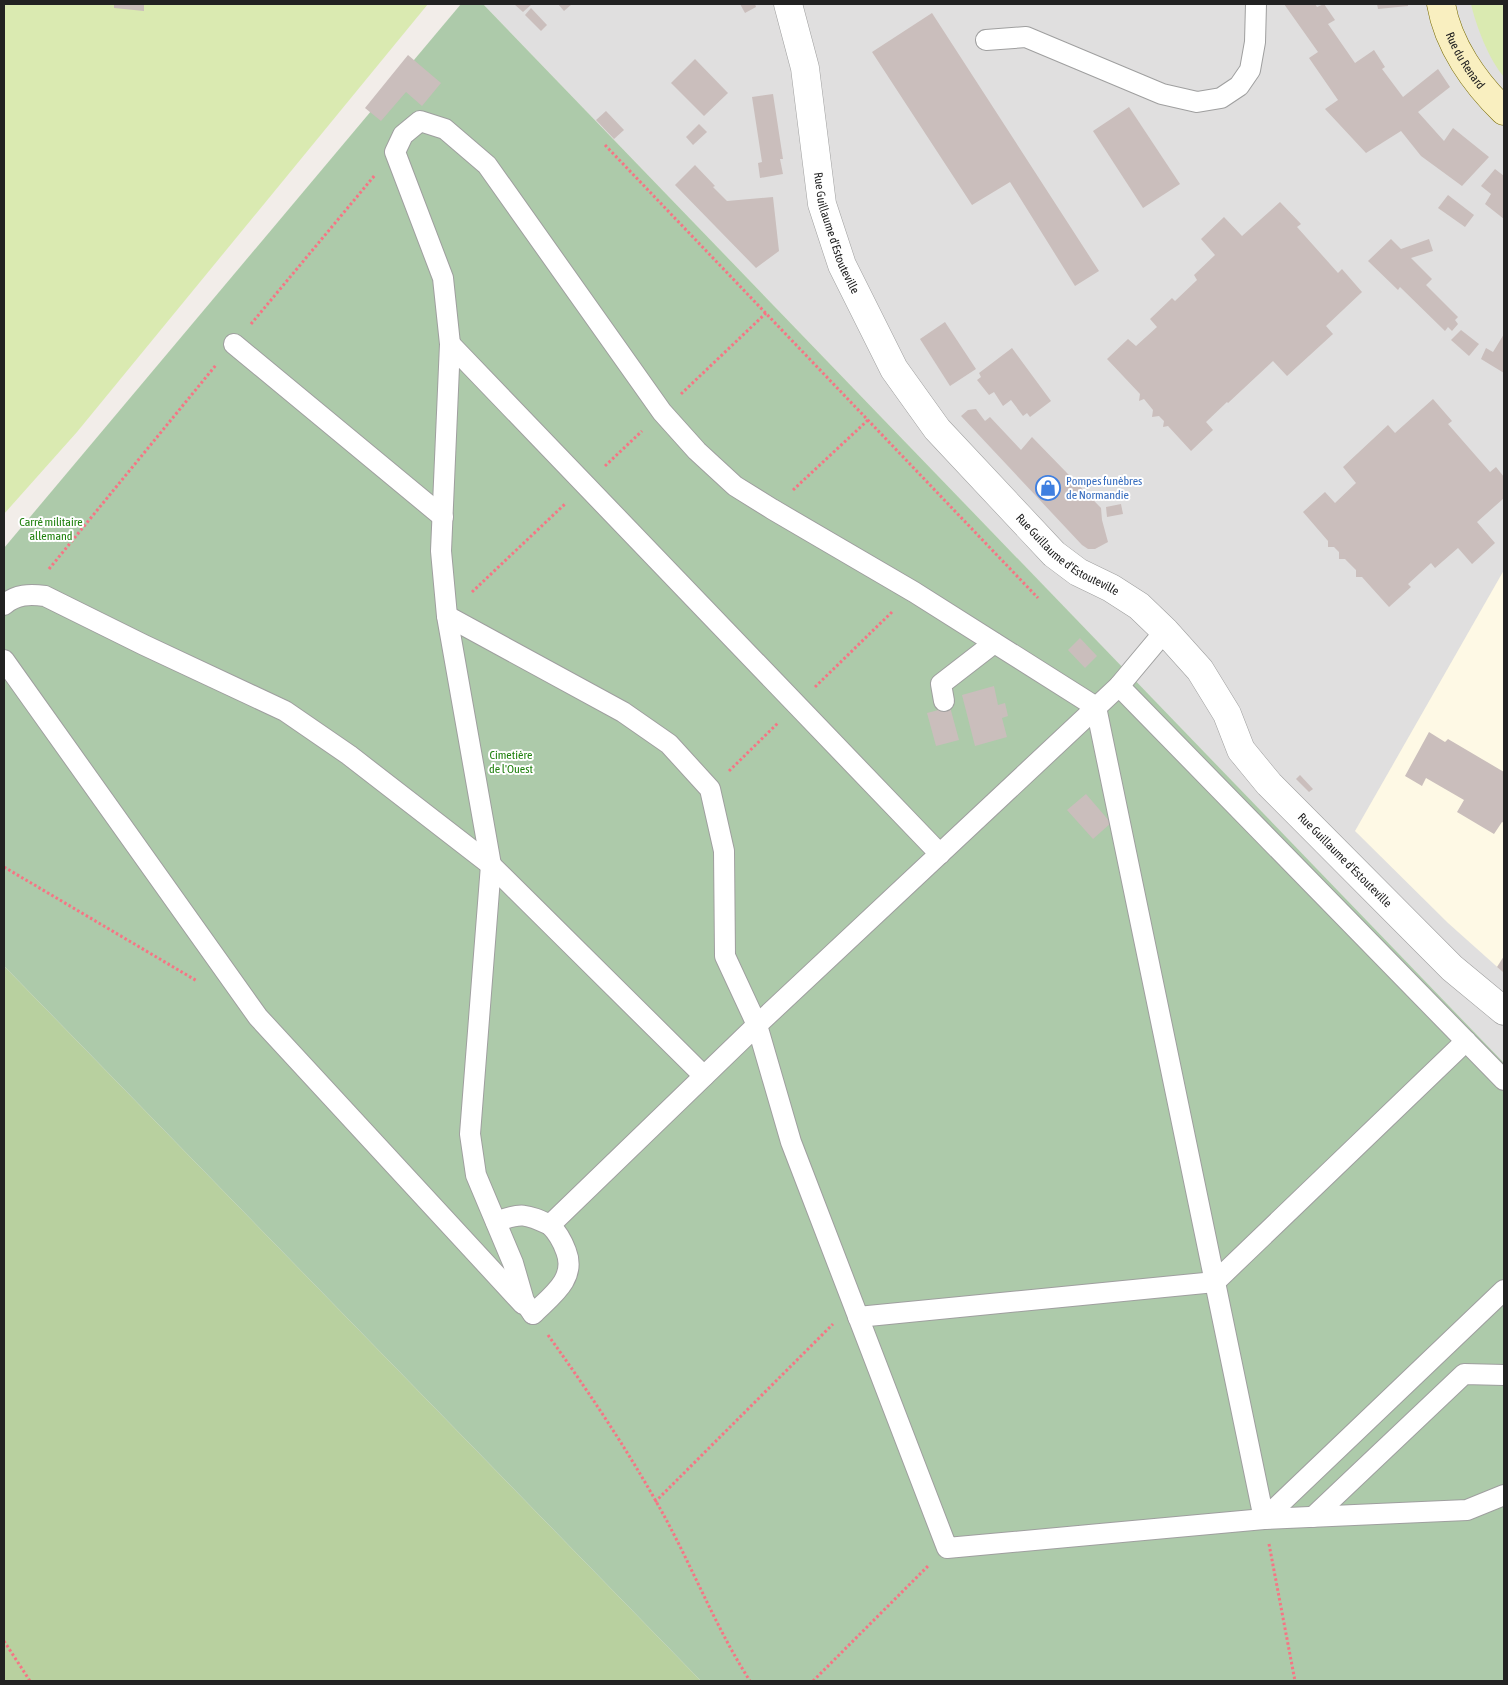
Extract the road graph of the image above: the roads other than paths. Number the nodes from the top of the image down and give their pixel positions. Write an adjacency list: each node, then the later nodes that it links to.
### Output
1 (788, 4): 11 (street, Rue Guillaume d'Estouteville)
2 (1256, 4): 4 (lane)
3 (1441, 4): 5 (street, Rue du Renard)
4 (986, 40)
5 (1504, 111)
6 (234, 344): 8 (lane)
7 (450, 344): 8 (lane); 12 (lane); 17 (lane)
8 (443, 516): 10 (lane)
9 (4, 605): 18 (lane)
10 (447, 616): 18 (lane); 20 (lane)
11 (1165, 631): 14 (lane); 19 (street, Rue Guillaume d'Estouteville)
12 (994, 642): 15 (lane); 16 (lane)
13 (4, 660): 29 (lane)
14 (1119, 686): 16 (lane); 21 (lane)
15 (944, 701)
16 (1096, 707): 17 (lane); 26 (lane)
17 (940, 854): 20 (lane)
18 (491, 865): 22 (lane); 24 (lane)
19 (1504, 1011)
20 (758, 1025): 22 (lane); 28 (lane)
21 (1466, 1041): 23 (lane); 26 (lane)
22 (704, 1076): 25 (lane)
23 (1504, 1080)
24 (496, 1222): 25 (lane); 29 (lane)
25 (550, 1225): 29 (lane)
26 (1215, 1282): 28 (lane); 33 (lane)
27 (1504, 1290): 33 (lane)
28 (855, 1311): 33 (lane)
29 (533, 1314)
30 (1504, 1375): 32 (lane)
31 (1504, 1495): 32 (lane)
32 (1313, 1517): 33 (lane)
33 (1264, 1519)

